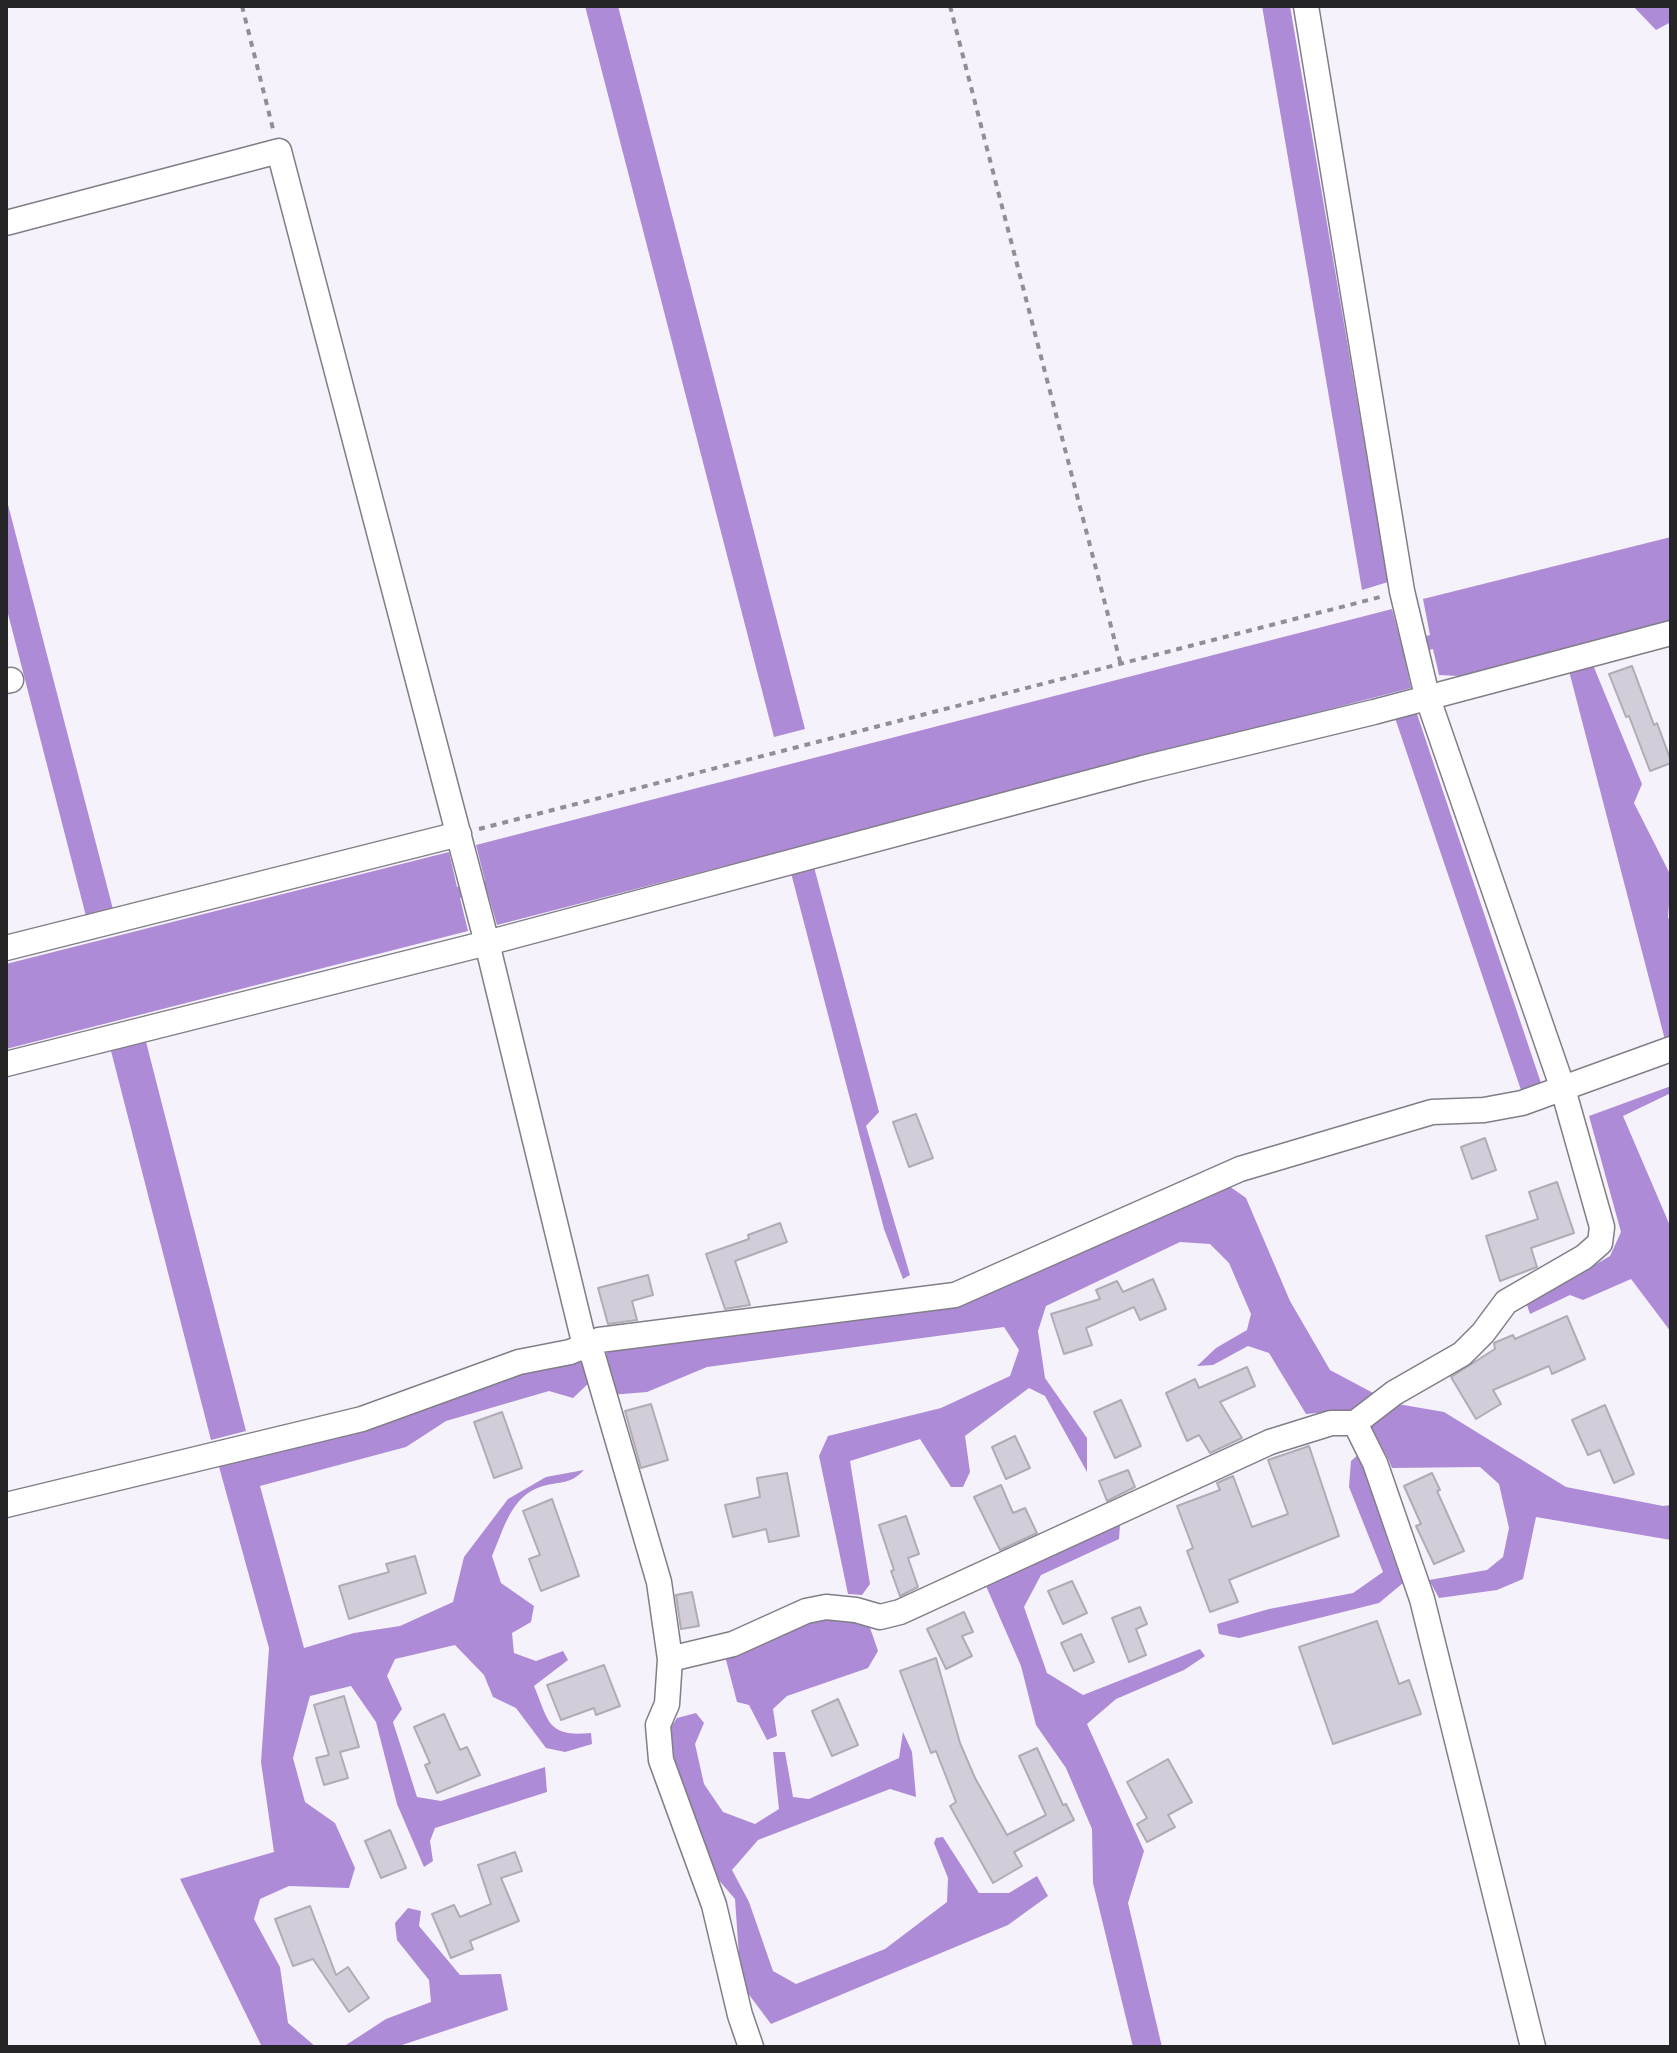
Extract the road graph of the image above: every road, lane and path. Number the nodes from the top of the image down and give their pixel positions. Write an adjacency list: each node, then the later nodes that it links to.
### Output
1 (242, 6): 4 (path)
2 (950, 6): 8 (path)
3 (1306, 6): 6 (street)
4 (279, 151): 5 (street); 10 (street)
5 (6, 223)
6 (1402, 591): 8 (path); 9 (street)
7 (1671, 633): 9 (street)
8 (1121, 665): 10 (path)
9 (1427, 696): 11 (street); 15 (street)
10 (459, 834): 11 (street); 12 (street)
11 (487, 943): 14 (street); 16 (street)
12 (6, 948)
13 (1671, 1049): 15 (street)
14 (6, 1064)
15 (1563, 1089): 16 (street); 17 (street)
16 (589, 1351): 18 (street); 19 (street)
17 (1355, 1423): 19 (street); 21 (street)
18 (6, 1505)
19 (670, 1659): 20 (street)
20 (751, 2047)
21 (1533, 2047)

